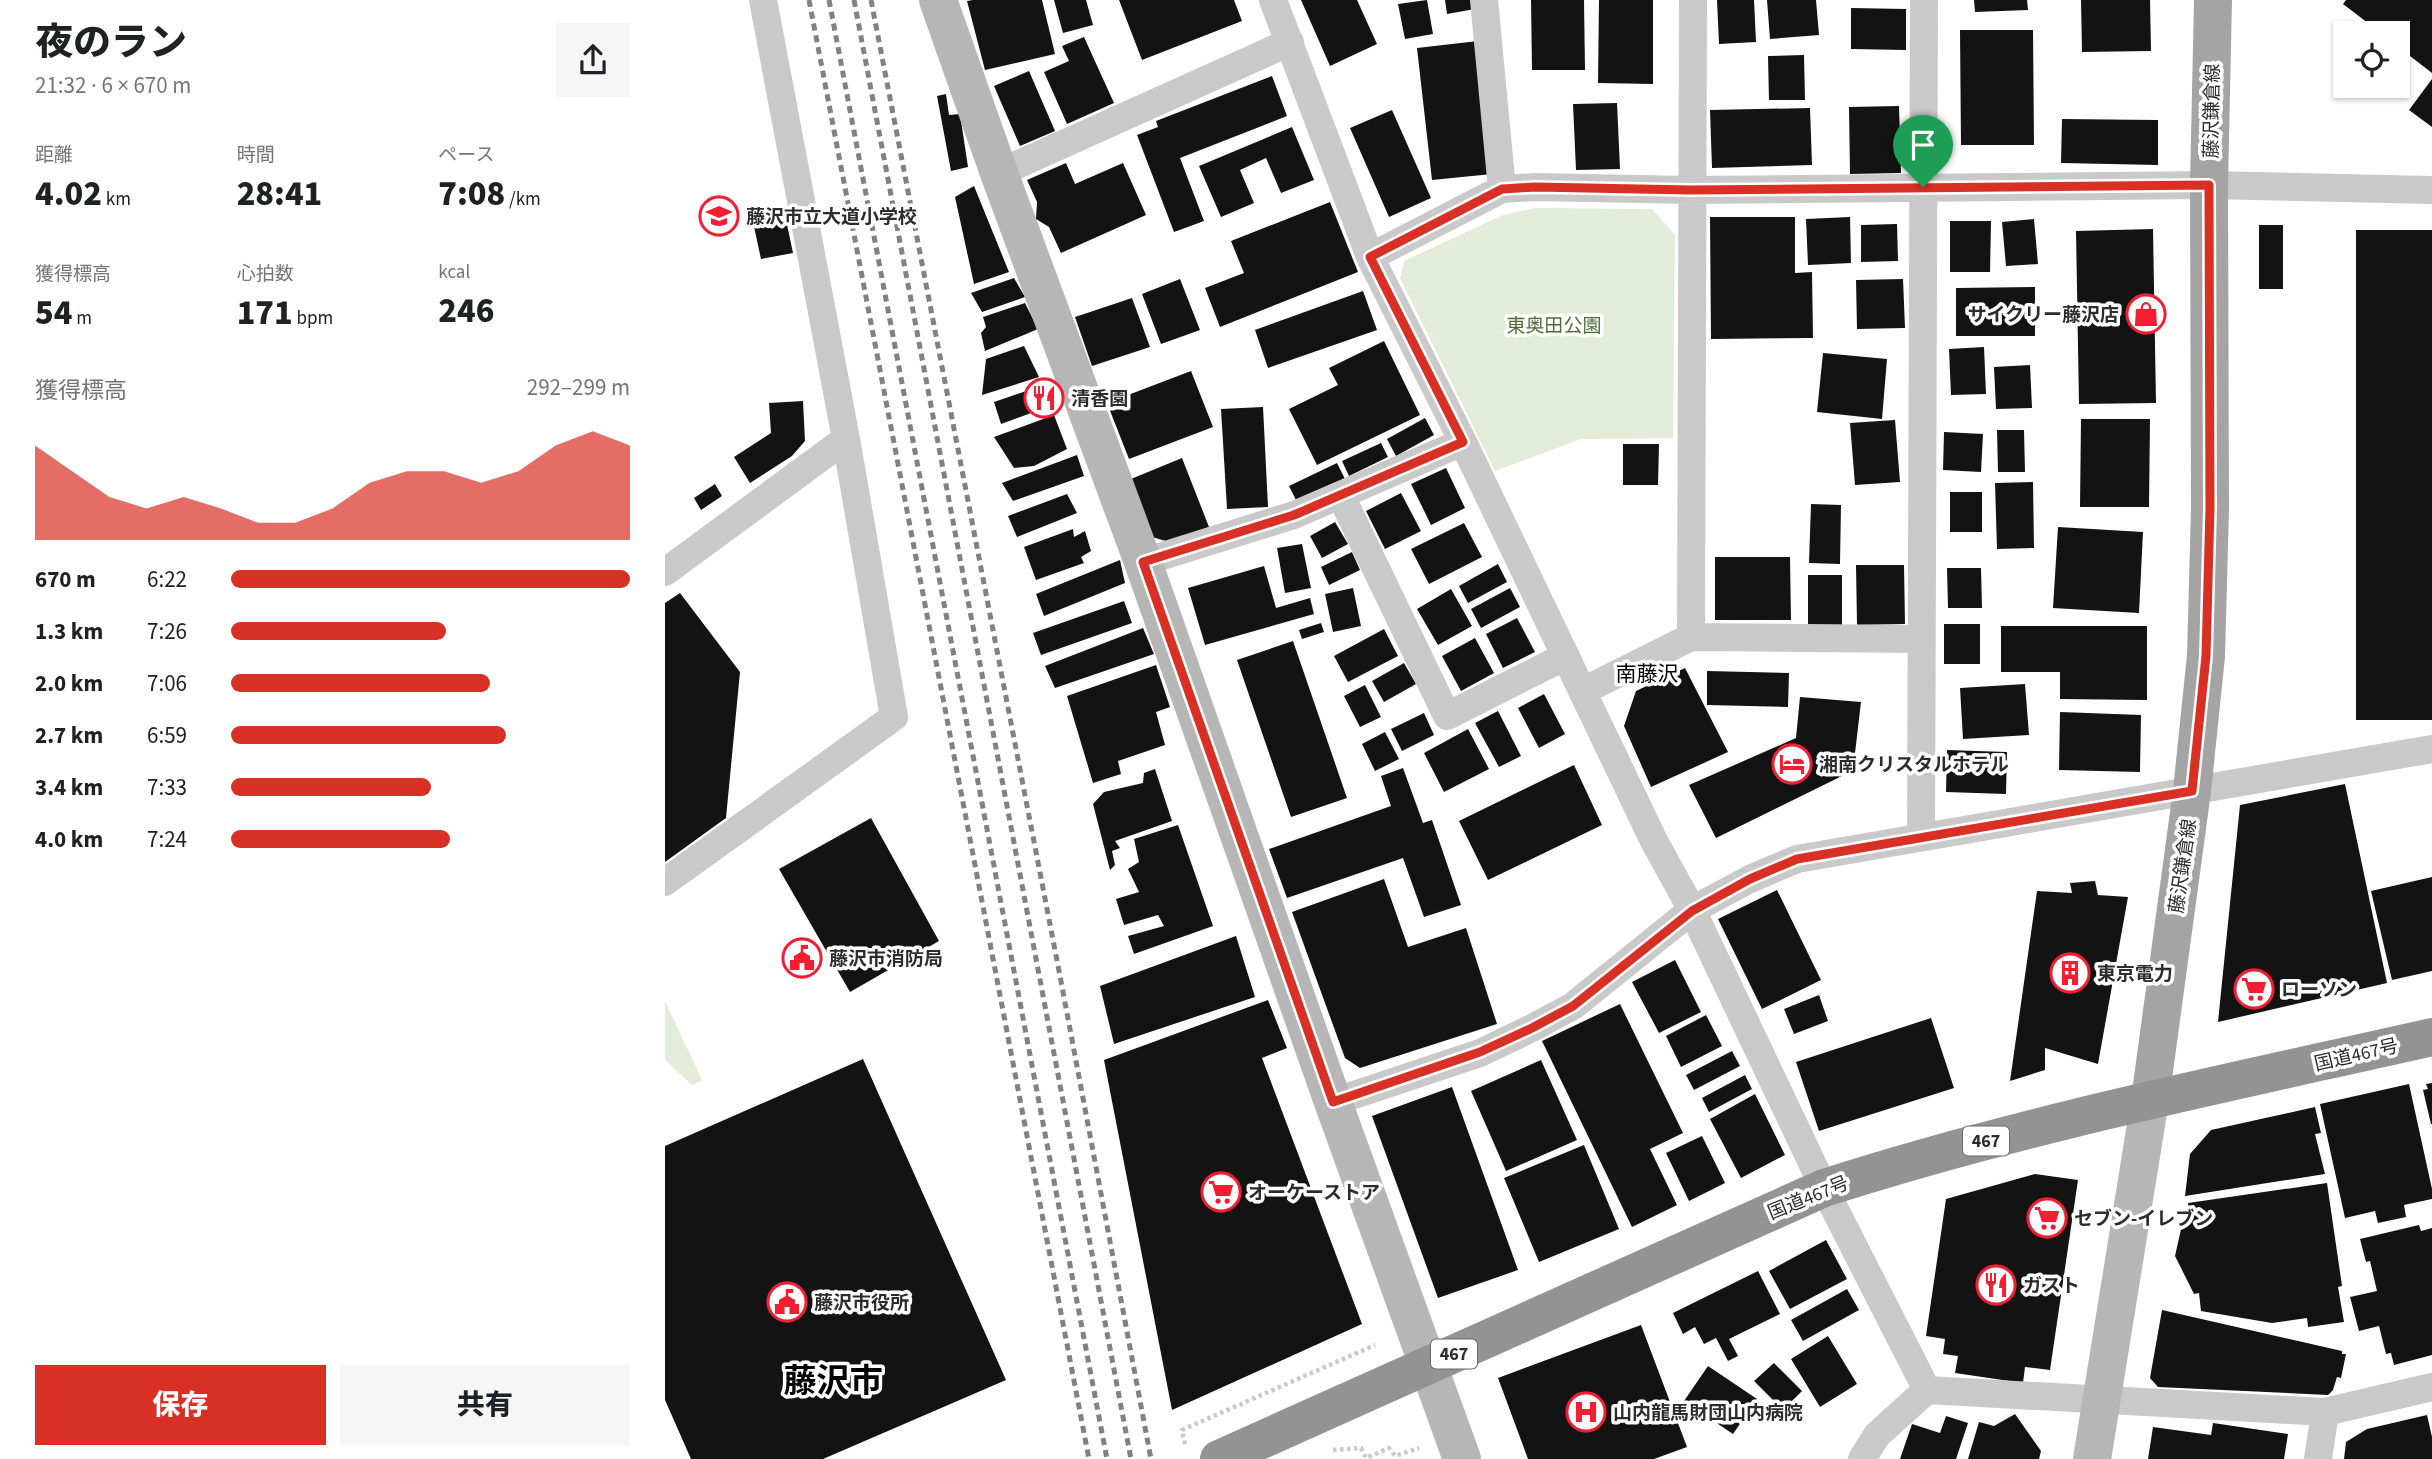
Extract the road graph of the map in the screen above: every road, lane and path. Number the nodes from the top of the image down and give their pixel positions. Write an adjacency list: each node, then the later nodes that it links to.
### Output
1 (763, 0): 16 (street)
2 (938, 0): 9 (street)
3 (1273, 0): 8 (street)
4 (1484, 0): 12 (street)
5 (1693, 0): 13 (street)
6 (1924, 0): 11 (street)
7 (2213, 0): 10 (main road, 藤沢鎌倉線)
8 (1290, 42): 9 (street); 15 (street)
9 (999, 173): 19 (street)
10 (2209, 185): 11 (street); 14 (street); 26 (main road, 藤沢鎌倉線)
11 (1923, 187): 13 (street); 22 (street)
12 (1502, 189): 13 (street); 15 (street)
13 (1691, 190): 21 (street)
14 (2432, 190)
15 (1370, 257): 17 (street)
16 (846, 439): 20 (street); 28 (street)
17 (1463, 442): 18 (street); 23 (street)
18 (1341, 496): 19 (street); 23 (street)
19 (1143, 562): 32 (street)
20 (665, 572)
21 (1691, 636): 22 (street); 24 (street)
22 (1920, 639): 27 (street)
23 (1566, 656): 24 (street)
24 (1583, 691): 29 (street)
25 (2432, 749): 26 (street)
26 (2192, 791): 27 (street); 31 (main road, 藤沢鎌倉線)
27 (1921, 836): 29 (street)
28 (665, 882)
29 (1692, 911): 32 (street); 33 (street)
30 (2432, 1037): 31 (highway, 国道467号 / 467)
31 (2150, 1100): 33 (highway, 国道467号 / 467); 36 (street)
32 (1333, 1102): 41 (street)
33 (1824, 1188): 35 (street); 40 (highway, 国道467号 / 467)
34 (2432, 1387): 37 (street)
35 (1927, 1390): 36 (street); 42 (street)
36 (2102, 1400): 37 (street); 43 (street)
37 (2325, 1412): 44 (street)
38 (1322, 1451): 39 (path)
39 (1408, 1452)
40 (1219, 1459)
41 (1462, 1459)
42 (1862, 1459)
43 (2092, 1459)
44 (2318, 1459)

